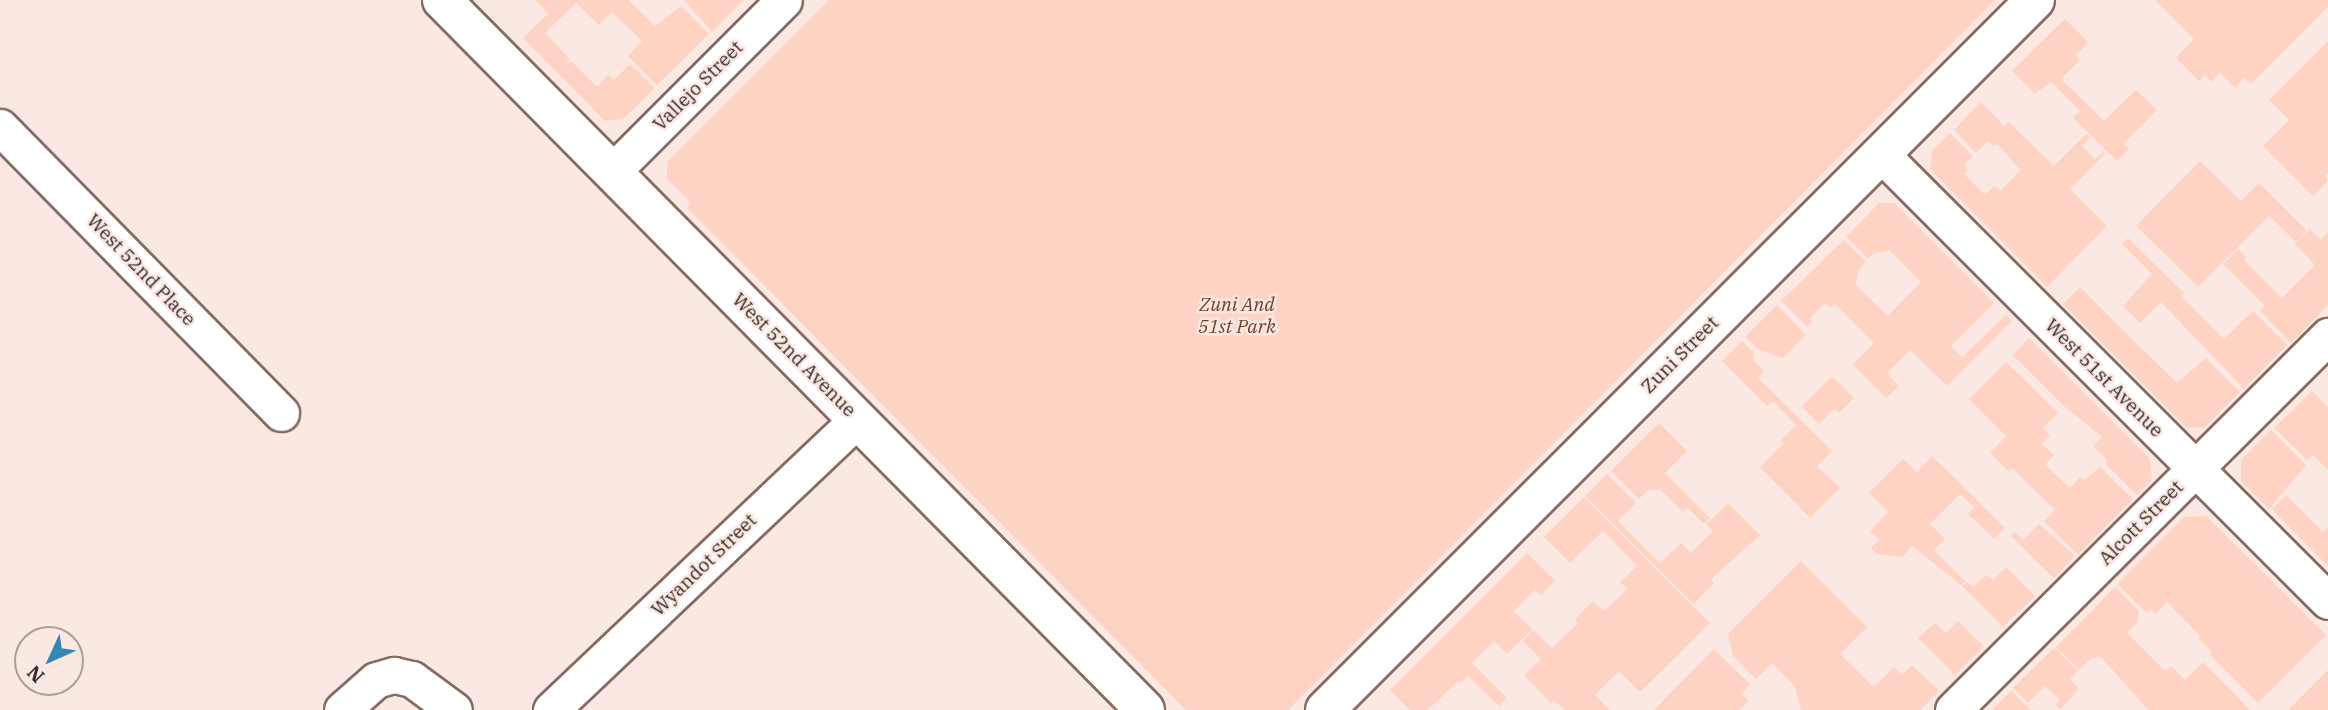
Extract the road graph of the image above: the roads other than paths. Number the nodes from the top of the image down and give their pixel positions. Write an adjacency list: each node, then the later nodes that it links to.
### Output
1 (442, 0): 6 (street, West 52nd Avenue)
2 (784, 0): 6 (street, Vallejo Street)
3 (2035, 0): 5 (street, Zuni Street)
4 (0, 127): 8 (street, West 52nd Place)
5 (1881, 154): 10 (street, West 51st Avenue); 16 (street, Zuni Street)
6 (612, 172): 9 (street, West 52nd Avenue)
7 (2328, 336): 10 (street, Alcott Street)
8 (281, 413)
9 (858, 419): 14 (street, Wyandot Street); 15 (street, West 52nd Avenue)
10 (2195, 469): 11 (street, West 51st Avenue); 17 (street, Alcott Street)
11 (2328, 601)
12 (342, 710): 13 (street)
13 (454, 710)
14 (551, 710)
15 (1146, 710)
16 (1325, 710)
17 (1953, 710)

